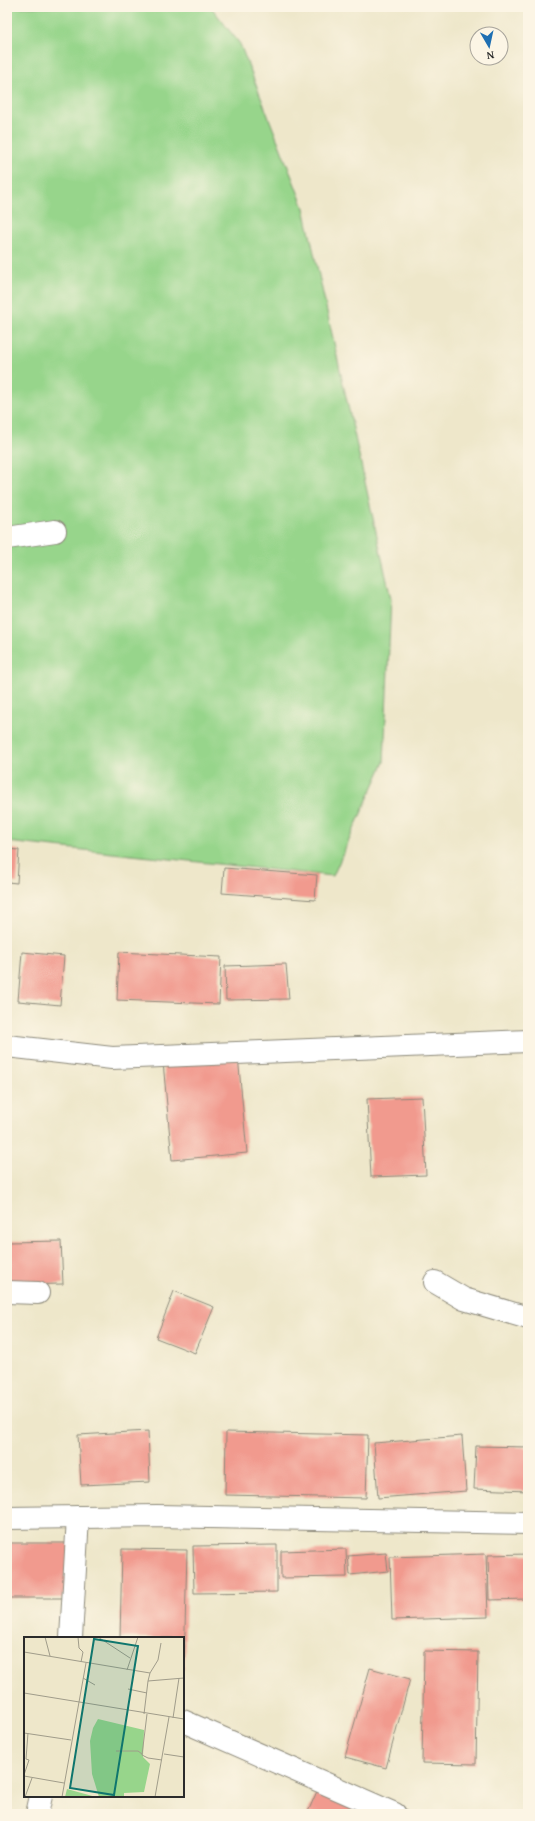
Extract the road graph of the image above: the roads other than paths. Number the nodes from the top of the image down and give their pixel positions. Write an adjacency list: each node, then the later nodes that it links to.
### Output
1 (55, 531): 2 (street)
2 (7, 538)
3 (528, 1041): 4 (street)
4 (7, 1046)
5 (435, 1282): 8 (street)
6 (7, 1292): 7 (street)
7 (38, 1293)
8 (528, 1318)
9 (78, 1517): 10 (street); 11 (street); 12 (street)
10 (7, 1518)
11 (528, 1523)
12 (71, 1637)
13 (184, 1721): 15 (street)
14 (41, 1797): 16 (street)
15 (391, 1813)
16 (37, 1814)

